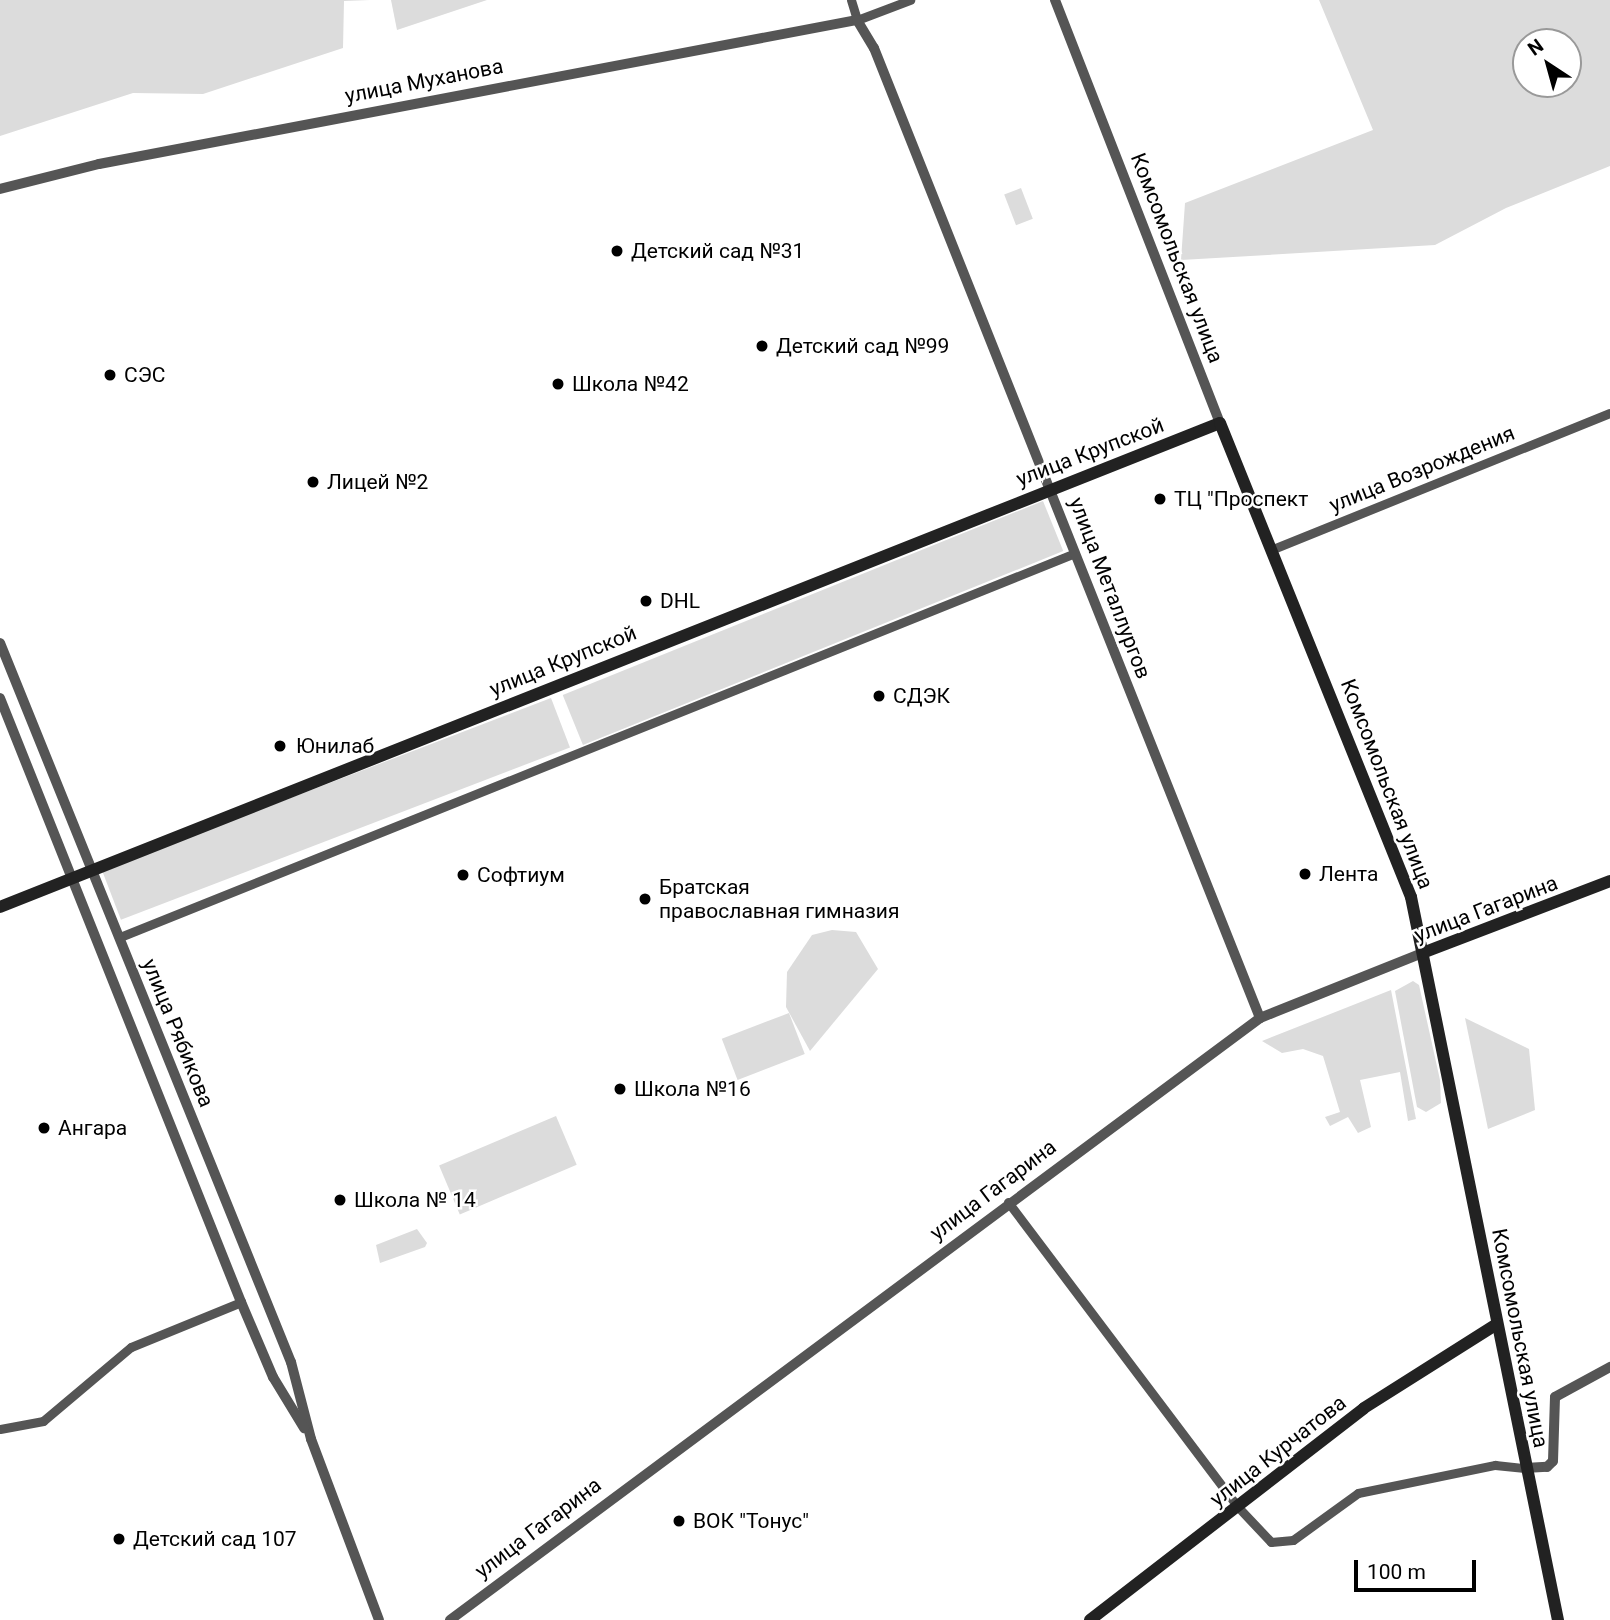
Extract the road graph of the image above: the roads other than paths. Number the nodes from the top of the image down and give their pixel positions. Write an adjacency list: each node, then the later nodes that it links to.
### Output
1 (851, 0): 4 (street)
2 (910, 0): 4 (street)
3 (1055, 0): 7 (street, Комсомольская улица)
4 (858, 20): 5 (street, улица Муханова); 8 (street, улица Металлургов)
5 (0, 189)
6 (1610, 413): 9 (street, улица Возрождения)
7 (1220, 423): 8 (main road, улица Крупской); 9 (main road, Комсомольская улица)
8 (1051, 488): 10 (street, улица Металлургов); 13 (main road, улица Крупской)
9 (1273, 548): 18 (main road, Комсомольская улица)
10 (1075, 553): 17 (street); 19 (street, улица Металлургов)
11 (0, 643): 13 (street, улица Рябикова)
12 (0, 698): 14 (street, улица Рябикова)
13 (92, 872): 14 (main road, улица Крупской); 17 (street, улица Рябикова)
14 (71, 879): 16 (main road, улица Крупской); 21 (street, улица Рябикова)
15 (1610, 881): 18 (main road, улица Гагарина)
16 (0, 907)
17 (120, 937): 20 (street, улица Рябикова)
18 (1425, 952): 19 (street, улица Гагарина); 24 (main road, Комсомольская улица)
19 (1260, 1017): 22 (street, улица Гагарина)
20 (222, 1193): 21 (street); 25 (street, улица Рябикова)
21 (201, 1202): 23 (street, улица Рябикова)
22 (1008, 1202): 31 (street); 33 (street, улица Гагарина)
23 (241, 1302): 26 (street, улица Рябикова); 28 (street)
24 (1497, 1324): 30 (main road, Комсомольская улица); 31 (main road, улица Курчатова)
25 (290, 1362): 26 (street); 29 (street, улица Рябикова)
26 (269, 1366): 29 (street, улица Рябикова)
27 (1610, 1367): 30 (street)
28 (0, 1429)
29 (311, 1439): 32 (street, улица Рябикова)
30 (1525, 1468): 31 (street); 35 (main road, Комсомольская улица)
31 (1238, 1507): 34 (main road, улица Курчатова)
32 (379, 1620)
33 (450, 1620)
34 (1090, 1620)
35 (1558, 1620)

